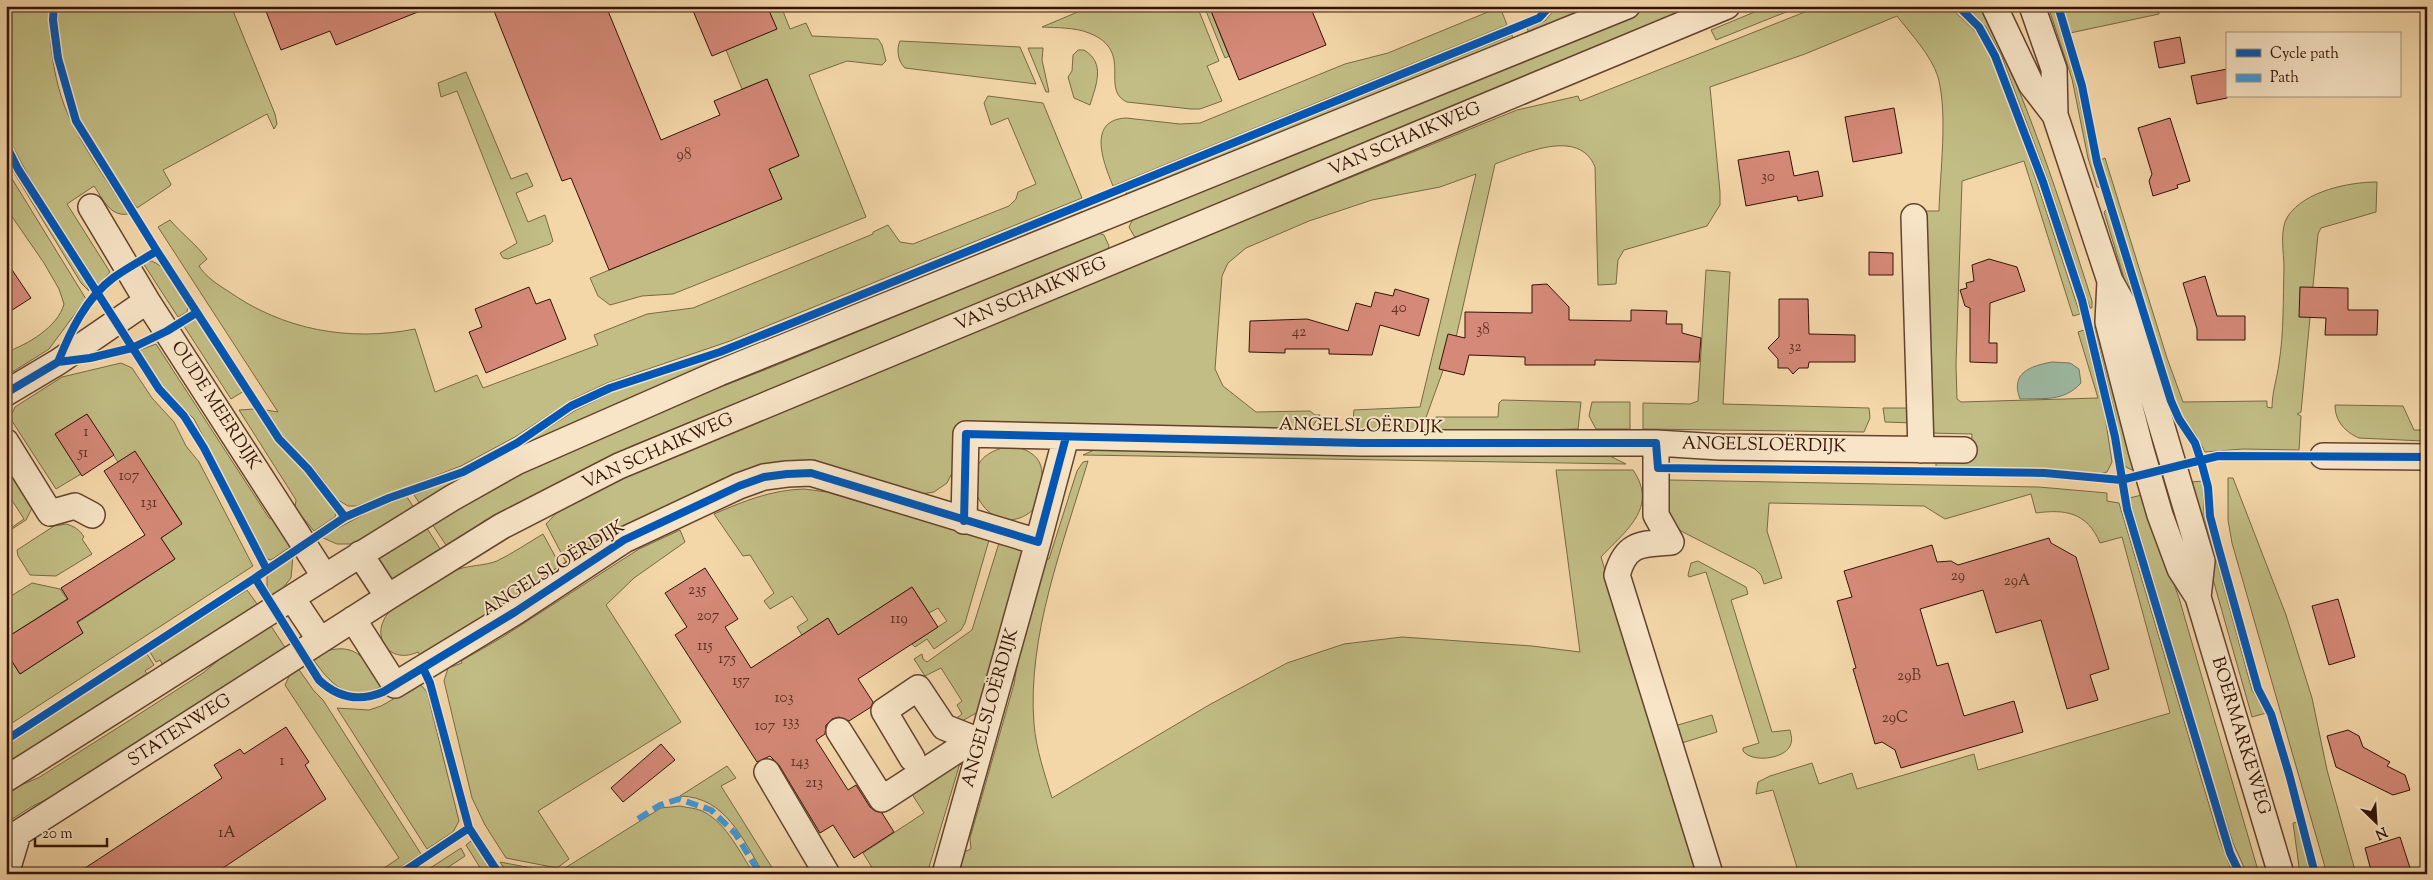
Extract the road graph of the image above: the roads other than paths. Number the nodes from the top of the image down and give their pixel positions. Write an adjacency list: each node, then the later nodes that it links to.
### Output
1 (1627, 6): 20 (street)
2 (1727, 6): 22 (street, VAN SCHAIKWEG)
3 (1994, 6): 5 (street, BOERMARKEWEG)
4 (2032, 6): 5 (street, BOERMARKEWEG)
5 (2055, 115): 36 (street, BOERMARKEWEG)
6 (92, 207): 8 (street, OUDE MEERDIJK)
7 (1914, 217): 13 (street)
8 (147, 301): 9 (street); 21 (street, OUDE MEERDIJK)
9 (6, 393)
10 (1066, 437): 12 (street, ANGELSLOËRDIJK); 18 (street, ANGELSLOËRDIJK); 19 (street, ANGELSLOËRDIJK)
11 (6, 442): 17 (street)
12 (1656, 443): 13 (street, ANGELSLOËRDIJK); 35 (street)
13 (1921, 450): 14 (street, ANGELSLOËRDIJK)
14 (1964, 450)
15 (2323, 456): 16 (street)
16 (2427, 457)
17 (92, 515)
18 (964, 521): 19 (street, ANGELSLOËRDIJK); 24 (street, ANGELSLOËRDIJK)
19 (1038, 542): 27 (street, ANGELSLOËRDIJK)
20 (360, 554): 21 (street); 22 (street)
21 (325, 577): 23 (street)
22 (388, 597): 24 (street, VAN SCHAIKWEG)
23 (292, 598): 25 (street); 30 (street)
24 (353, 619): 25 (street, STATENWEG)
25 (320, 640): 31 (street, STATENWEG)
26 (839, 732): 27 (street)
27 (978, 741): 28 (street); 34 (street, ANGELSLOËRDIJK)
28 (912, 758)
29 (767, 772): 33 (street)
30 (6, 779)
31 (12, 838): 32 (street)
32 (6, 874)
33 (827, 874)
34 (945, 874)
35 (1710, 874)
36 (2281, 874)

